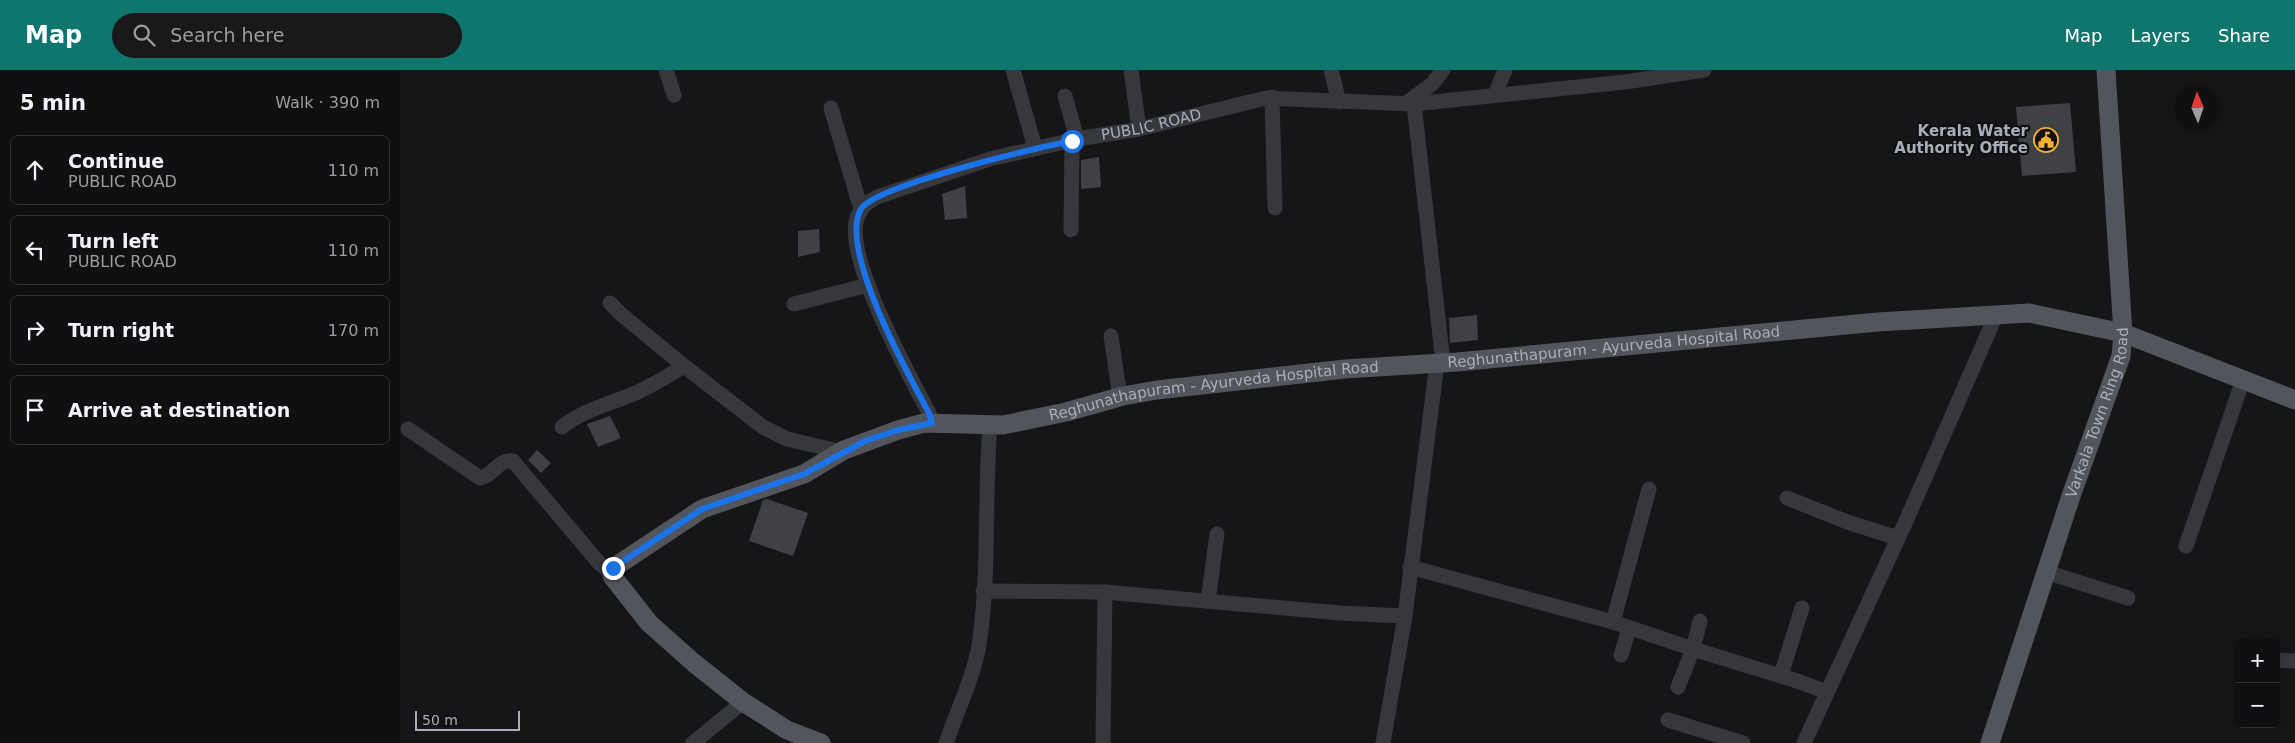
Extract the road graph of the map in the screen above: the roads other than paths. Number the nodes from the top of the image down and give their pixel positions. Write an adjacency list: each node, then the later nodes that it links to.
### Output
1 (666, 70): 10 (street)
2 (1013, 70): 19 (street)
3 (1131, 70): 17 (street)
4 (1331, 70): 14 (street)
5 (1443, 70): 15 (street)
6 (1505, 70): 11 (street)
7 (1704, 70): 9 (street, PUBLIC ROAD)
8 (2106, 70): 27 (main road, Varkala Town Ring Road)
9 (1681, 72): 11 (street, PUBLIC ROAD)
10 (674, 95)
11 (1495, 95): 15 (street, PUBLIC ROAD)
12 (1272, 97): 14 (street, PUBLIC ROAD); 17 (street, PUBLIC ROAD); 20 (street)
13 (1071, 100): 18 (street)
14 (1339, 102): 15 (street, PUBLIC ROAD)
15 (1409, 104): 29 (street)
16 (831, 108): 21 (street)
17 (1140, 129): 18 (street, PUBLIC ROAD)
18 (1078, 140): 19 (street, PUBLIC ROAD); 22 (street)
19 (1035, 148): 21 (street, PUBLIC ROAD)
20 (1275, 208)
21 (861, 209): 23 (street)
22 (1071, 230)
23 (868, 285): 25 (street); 34 (street)
24 (610, 303): 30 (street)
25 (794, 304)
26 (1996, 315): 27 (main road, Reghunathapuram - Ayurveda Hospital Road); 29 (main road, Reghunathapuram - Ayurveda Hospital Road); 42 (street)
27 (2123, 333): 31 (main road, Reghunathapuram - Ayurveda Hospital Road); 45 (main road, Varkala Town Ring Road)
28 (1111, 336): 32 (street)
29 (1440, 363): 32 (main road, Reghunathapuram - Ayurveda Hospital Road); 44 (street)
30 (684, 366): 36 (street); 38 (street)
31 (2243, 380): 33 (main road, Reghunathapuram - Ayurveda Hospital Road); 43 (street)
32 (1120, 397): 35 (main road, Reghunathapuram - Ayurveda Hospital Road)
33 (2295, 400)
34 (932, 423): 35 (main road, Reghunathapuram - Ayurveda Hospital Road); 38 (main road, Reghunathapuram - Ayurveda Hospital Road)
35 (990, 425): 47 (street)
36 (562, 427)
37 (408, 429): 46 (street)
38 (842, 452): 46 (main road, Reghunathapuram - Ayurveda Hospital Road)
39 (1649, 489): 54 (street)
40 (1788, 498): 42 (street)
41 (1217, 534): 50 (street)
42 (1898, 538): 62 (street)
43 (2186, 546)
44 (1410, 567): 52 (street); 54 (street)
45 (2046, 572): 49 (street); 72 (main road, Varkala Town Ring Road)
46 (612, 573): 63 (main road)
47 (983, 591): 48 (street); 67 (street)
48 (1106, 592): 50 (street); 68 (street)
49 (2128, 598)
50 (1208, 601): 52 (street)
51 (1802, 608): 60 (street)
52 (1405, 616): 69 (street)
53 (1700, 621): 56 (street)
54 (1613, 622): 55 (street)
55 (1629, 629): 56 (street); 57 (street)
56 (1693, 649): 60 (street); 61 (street)
57 (1622, 654)
58 (2280, 660): 59 (street)
59 (2295, 661)
60 (1781, 675): 62 (street)
61 (1678, 687)
62 (1827, 692): 71 (street)
63 (744, 702): 65 (street); 66 (main road)
64 (1668, 720): 70 (street)
65 (693, 743)
66 (821, 743)
67 (946, 743)
68 (1103, 743)
69 (1383, 743)
70 (1743, 743)
71 (1804, 743)
72 (1991, 743)

